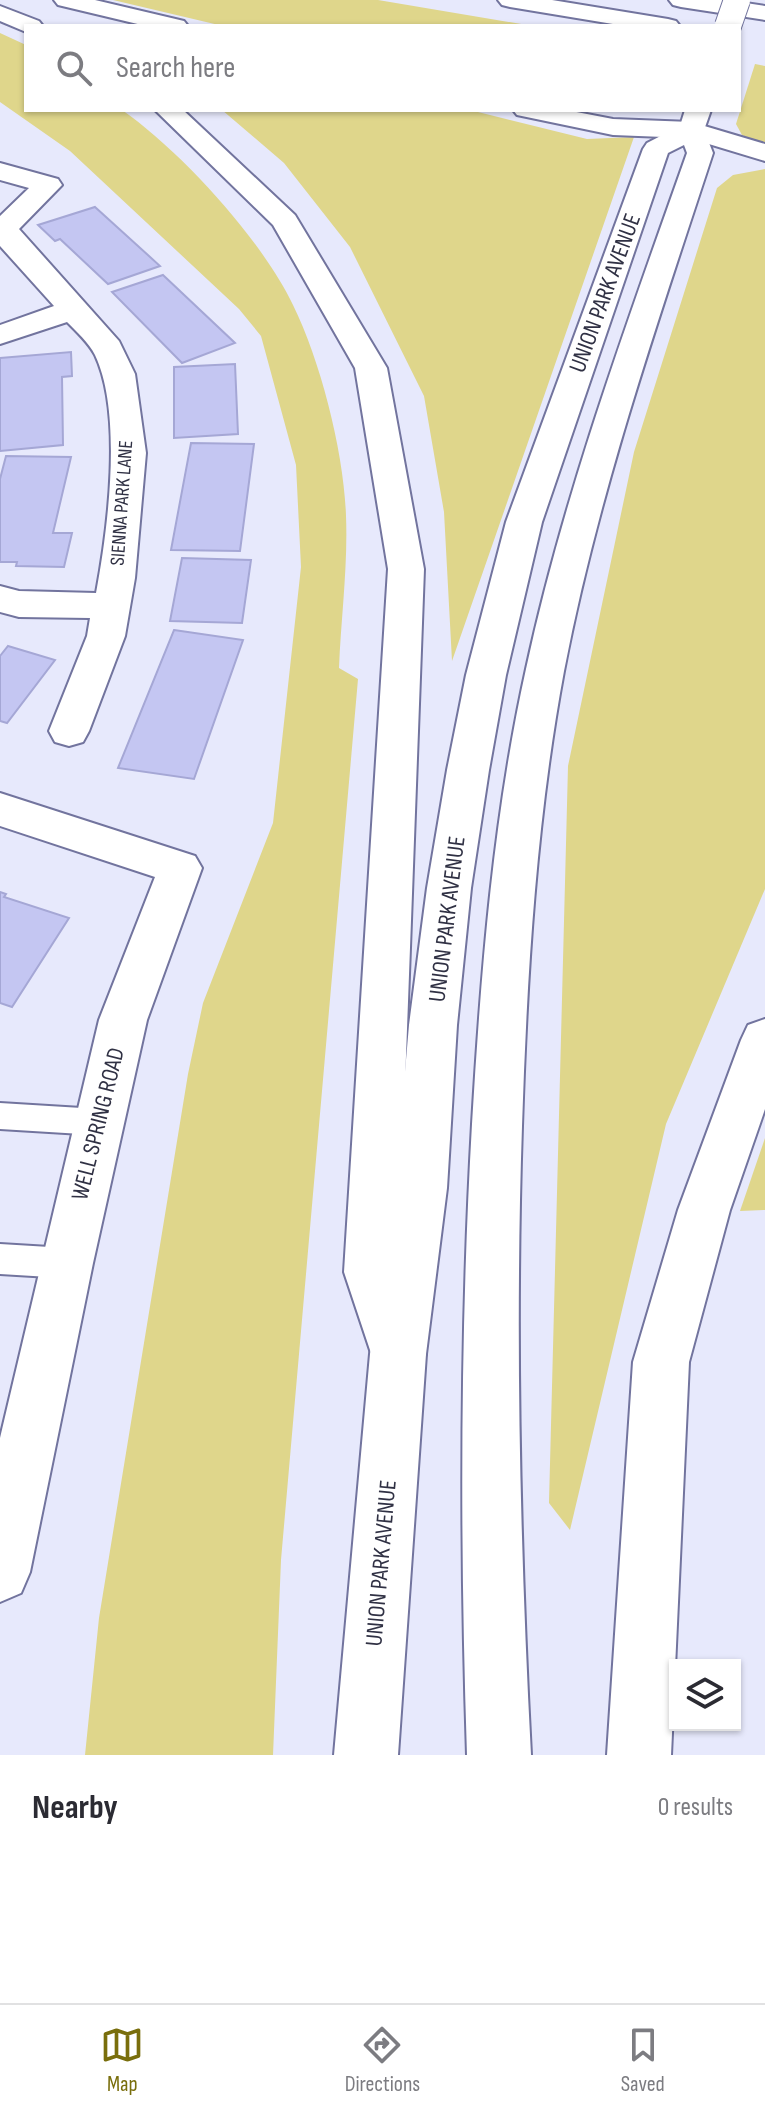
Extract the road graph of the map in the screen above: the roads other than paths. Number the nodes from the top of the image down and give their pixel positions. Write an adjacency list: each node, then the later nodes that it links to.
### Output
1 (66, 0): 8 (main road)
2 (510, 0): 9 (main road)
3 (681, 0): 6 (main road)
4 (737, 0): 10 (main road, bridge)
5 (0, 13): 7 (main road)
6 (765, 13)
7 (26, 24)
8 (168, 24)
9 (656, 24)
10 (729, 24)
11 (170, 112): 27 (main road)
12 (536, 112): 13 (main road)
13 (695, 120): 14 (main road); 27 (main road, UNION PARK AVENUE); 30 (main road, UNION PARK AVENUE)
14 (765, 153)
15 (0, 171): 16 (main road, SIENNA PARK LANE)
16 (72, 310): 17 (main road); 19 (main road, SIENNA PARK LANE)
17 (0, 335)
18 (0, 599): 19 (main road)
19 (112, 606): 20 (main road, SIENNA PARK LANE)
20 (69, 731)
21 (0, 809): 24 (main road, WELL SPRING ROAD)
22 (765, 1040): 31 (main road)
23 (0, 1116): 24 (lane)
24 (98, 1122): 26 (main road, WELL SPRING ROAD)
25 (0, 1259): 26 (lane)
26 (66, 1263): 28 (main road, WELL SPRING ROAD)
27 (398, 1354): 29 (main road, UNION PARK AVENUE)
28 (0, 1572)
29 (366, 1755)
30 (499, 1755)
31 (639, 1755)

